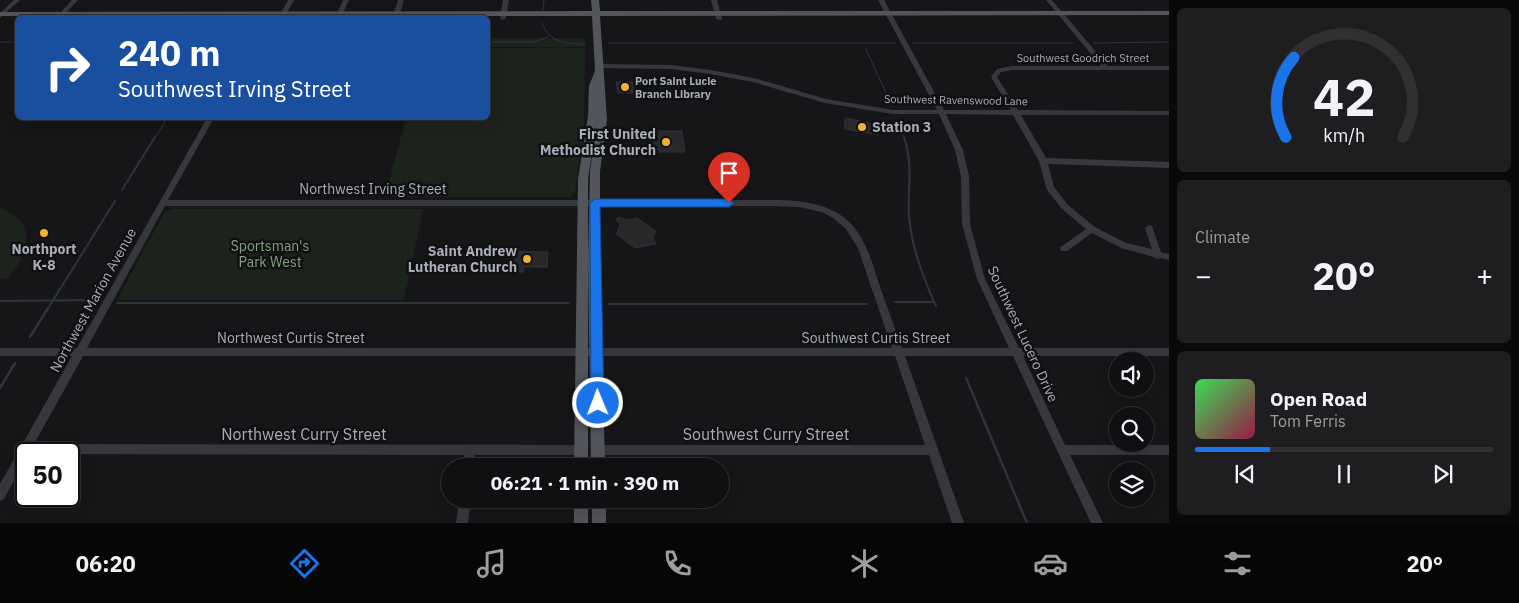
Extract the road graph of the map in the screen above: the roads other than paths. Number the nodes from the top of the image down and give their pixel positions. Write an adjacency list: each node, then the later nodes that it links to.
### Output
1 (17, 0): 20 (street)
2 (75, 0): 13 (street)
3 (291, 0): 17 (street)
4 (346, 0): 14 (street)
5 (401, 0): 11 (street)
6 (506, 0): 23 (street)
7 (595, 0): 24 (main road)
8 (714, 0): 25 (street)
9 (881, 0): 26 (street)
10 (1049, 0): 27 (street)
11 (397, 13): 14 (main road); 19 (main road)
12 (1169, 13): 27 (main road)
13 (62, 14): 15 (main road); 16 (main road)
14 (340, 14): 18 (main road)
15 (32, 15)
16 (172, 15)
17 (283, 15)
18 (311, 15)
19 (468, 15)
20 (1, 16): 21 (main road); 28 (main road)
21 (15, 16)
22 (490, 16): 23 (main road)
23 (503, 16): 24 (main road); 29 (main road)
24 (595, 16): 25 (main road); 33 (main road)
25 (718, 16): 26 (main road)
26 (890, 16): 27 (main road); 34 (street, Southwest Lucero Drive)
27 (1062, 16): 30 (main road); 31 (street)
28 (15, 18)
29 (490, 18)
30 (1169, 19)
31 (1106, 68): 32 (street, Southwest Goodrich Street); 35 (street, Southwest Goodrich Street)
32 (1169, 68)
33 (598, 69): 34 (street, Southwest Ravenswood Lane); 41 (main road); 42 (main road)
34 (942, 113): 35 (street, Southwest Ravenswood Lane); 49 (street, Southwest Lucero Drive)
35 (1016, 113): 36 (street, Southwest Ravenswood Lane); 38 (street)
36 (1169, 113)
37 (209, 120): 40 (street, Northwest Marion Avenue)
38 (1043, 161): 39 (street); 44 (street)
39 (1167, 167)
40 (162, 203): 41 (street, Northwest Irving Street); 51 (street, Northwest Marion Avenue)
41 (583, 203): 42 (street, Northwest Irving Street); 52 (main road)
42 (595, 203): 48 (main road); 53 (street, Northwest Irving Street)
43 (1149, 228): 46 (street)
44 (1092, 229): 45 (street); 46 (street)
45 (1064, 249)
46 (1158, 256): 47 (street)
47 (1169, 257)
48 (597, 351): 52 (street, Southwest Curtis Street); 53 (street, Southwest Curtis Street); 58 (main road)
49 (1015, 351): 53 (street, Southwest Curtis Street); 54 (street, Southwest Curtis Street); 60 (street, Southwest Lucero Drive)
50 (0, 352): 51 (street, Northwest Curtis Street)
51 (80, 352): 52 (street, Northwest Curtis Street); 55 (street, Northwest Marion Avenue)
52 (582, 352): 57 (main road)
53 (899, 352): 59 (street)
54 (1169, 352)
55 (30, 442)
56 (80, 449): 62 (street, Northwest Curry Street)
57 (581, 450): 62 (street, Northwest Curry Street); 64 (main road)
58 (598, 450): 59 (street, Southwest Curry Street); 65 (main road)
59 (933, 450): 74 (street)
60 (1063, 450): 61 (street); 75 (street, Southwest Lucero Drive)
61 (1169, 450)
62 (470, 451): 63 (street)
63 (469, 458)
64 (581, 458)
65 (598, 458)
66 (15, 468): 67 (street, Northwest Marion Avenue)
67 (0, 495)
68 (463, 508): 71 (street)
69 (581, 508): 72 (main road)
70 (599, 508): 73 (main road)
71 (462, 523)
72 (581, 523)
73 (599, 523)
74 (958, 523)
75 (1098, 523)

